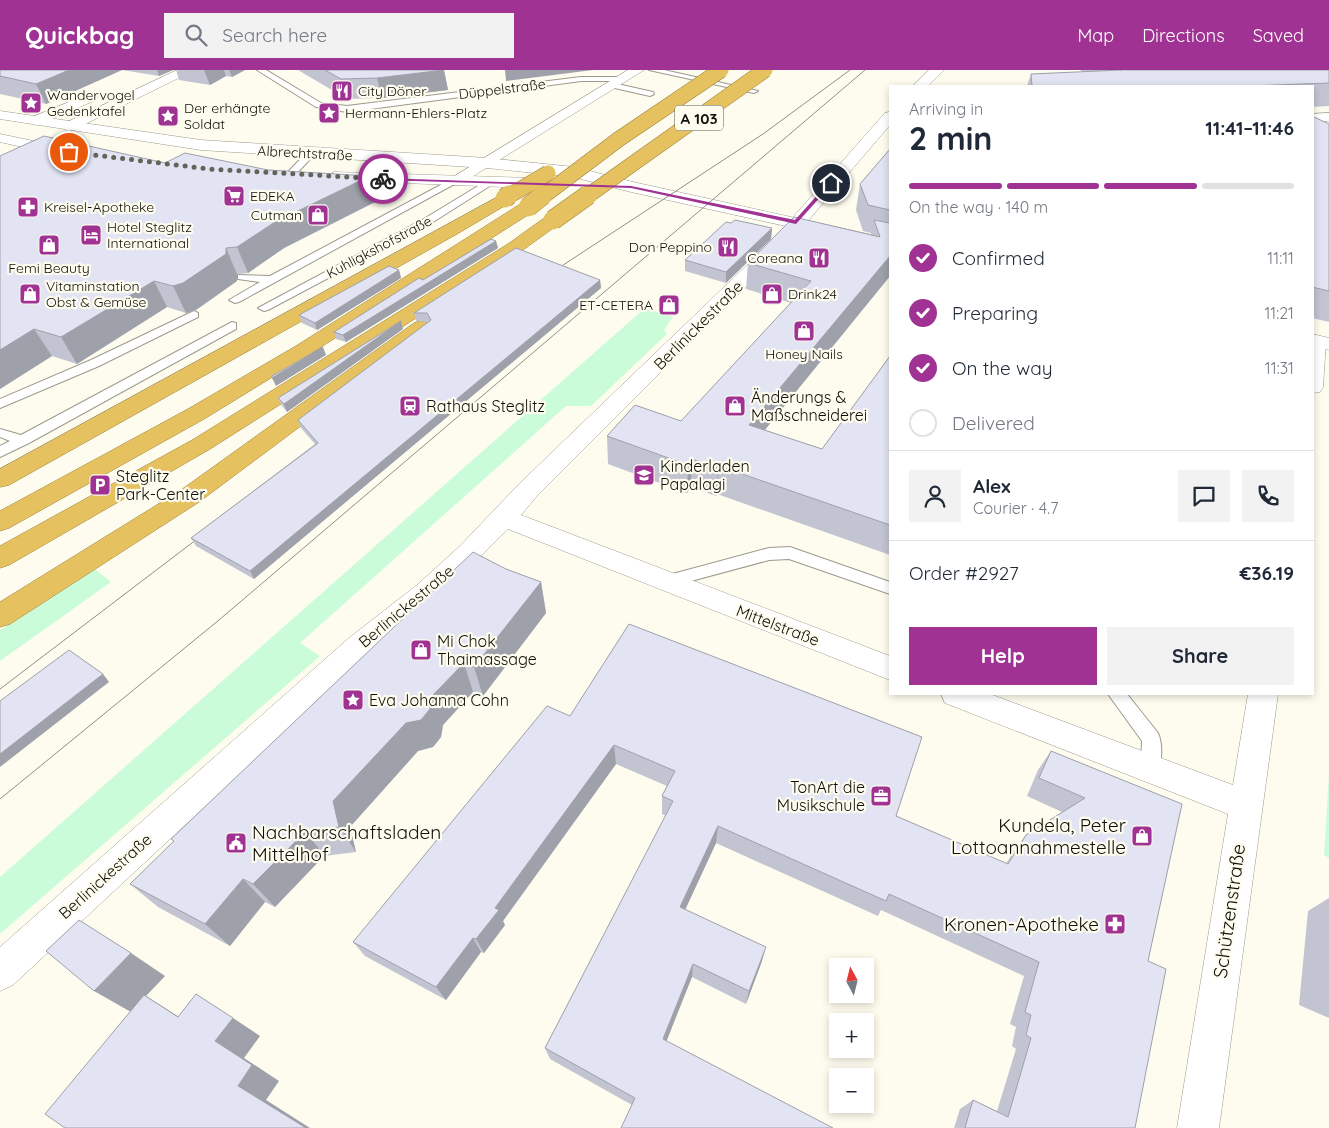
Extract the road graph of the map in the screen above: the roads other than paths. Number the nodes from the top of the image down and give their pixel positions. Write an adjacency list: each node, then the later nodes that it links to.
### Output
1 (188, 70): 18 (street)
2 (261, 70): 8 (lane, Düppelstraße)
3 (637, 70): 8 (street)
4 (653, 70): 10 (lane)
5 (721, 70): 21 (highway, A 103, bridge)
6 (765, 70): 35 (highway, A 103, bridge)
7 (937, 70): 9 (street)
8 (617, 82): 12 (lane, Düppelstraße); 26 (street)
9 (921, 85)
10 (754, 91)
11 (104, 92): 17 (street)
12 (650, 94)
13 (0, 115): 17 (street, Albrechtstraße)
14 (1329, 117): 15 (street)
15 (1314, 118)
16 (889, 119): 19 (street, Berlinickestraße)
17 (35, 121): 18 (street, Albrechtstraße); 20 (street)
18 (68, 127): 22 (street); 24 (street, Albrechtstraße)
19 (885, 131): 33 (street, Berlinickestraße)
20 (0, 137): 22 (street)
21 (619, 139): 51 (highway, bridge); 52 (highway, bridge)
22 (30, 145): 23 (street); 25 (street)
23 (76, 153)
24 (311, 153): 26 (street, Albrechtstraße); 27 (lane)
25 (8, 155)
26 (487, 163): 28 (street); 29 (street); 30 (street, Albrechtstraße)
27 (284, 174): 28 (street, Albrechtstraße)
28 (453, 182): 29 (street, Albrechtstraße); 31 (lane, Kuhligkshofstraße)
29 (491, 182): 30 (street, Albrechtstraße); 32 (lane, Kuhligkshofstraße)
30 (631, 187): 33 (street, Albrechtstraße)
31 (407, 207): 32 (lane); 37 (lane, Kuhligkshofstraße)
32 (436, 216): 38 (lane, Kuhligkshofstraße)
33 (796, 222): 34 (street, Albrechtstraße); 53 (street, Berlinickestraße)
34 (889, 244)
35 (514, 248): 54 (highway); 57 (highway)
36 (242, 277): 37 (lane)
37 (273, 280): 38 (lane); 39 (lane, Kuhligkshofstraße)
38 (305, 286): 40 (lane, Kuhligkshofstraße)
39 (235, 300)
40 (264, 308)
41 (194, 315): 45 (lane)
42 (232, 326): 49 (lane)
43 (1319, 342): 44 (street)
44 (1314, 374)
45 (32, 388): 46 (lane); 47 (lane)
46 (0, 404)
47 (0, 415)
48 (0, 433): 49 (lane)
49 (24, 440): 50 (lane)
50 (0, 452)
51 (0, 479)
52 (10, 517)
53 (504, 518): 55 (street, Mittelstraße); 64 (street, Berlinickestraße)
54 (0, 558)
55 (665, 582): 56 (lane); 58 (street, Mittelstraße)
56 (889, 588)
57 (0, 616)
58 (889, 668)
59 (959, 695): 62 (street)
60 (1118, 695): 62 (lane)
61 (1263, 695): 63 (street, Schützenstraße)
62 (1150, 768): 63 (street)
63 (1245, 805): 65 (street, Schützenstraße)
64 (0, 972)
65 (1198, 1128)

